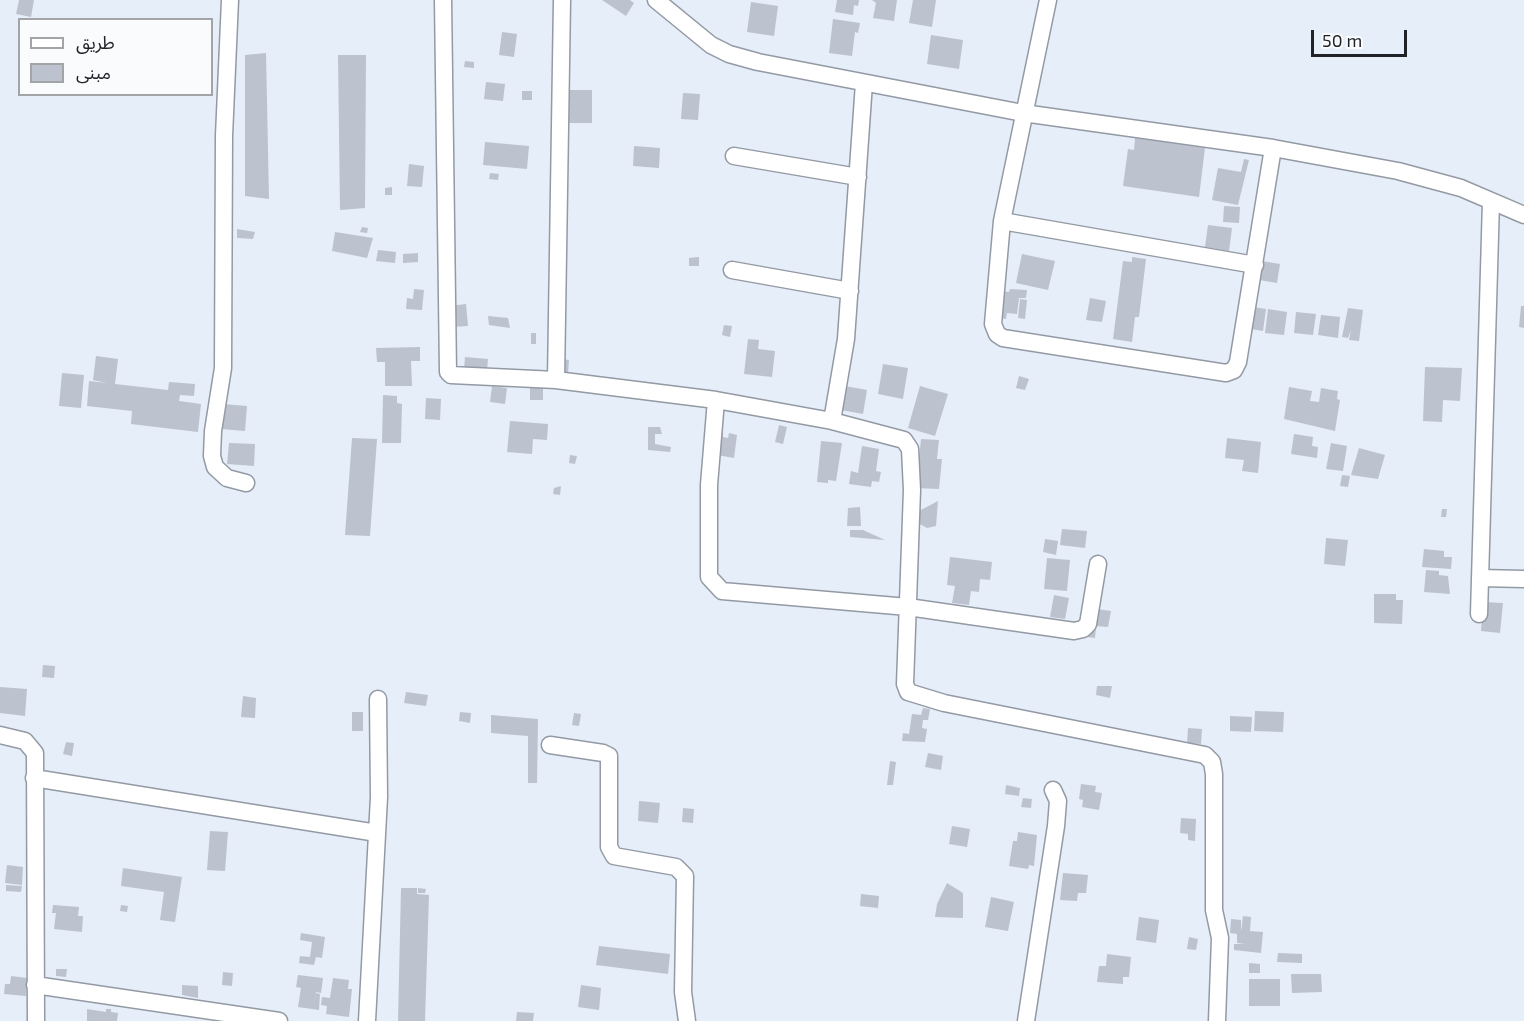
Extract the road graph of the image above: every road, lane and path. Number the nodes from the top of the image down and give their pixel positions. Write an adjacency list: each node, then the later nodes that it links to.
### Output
1 (230, 0): 20 (street)
2 (443, 0): 17 (street)
3 (562, 0): 17 (street)
4 (656, 0): 6 (street)
5 (1048, 0): 7 (street)
6 (864, 83): 7 (street); 10 (street)
7 (1023, 113): 8 (street); 13 (street)
8 (1273, 148): 11 (street); 14 (street)
9 (734, 156): 10 (street)
10 (858, 177): 16 (street)
11 (1491, 201): 12 (street); 22 (street)
12 (1524, 215)
13 (1002, 221): 14 (street); 14 (street)
14 (1254, 265)
15 (732, 270): 16 (street)
16 (850, 291): 19 (street)
17 (556, 380): 18 (street)
18 (716, 400): 19 (street); 24 (street)
19 (832, 421): 24 (street)
20 (246, 483)
21 (1098, 564): 24 (street)
22 (1480, 578): 23 (street); 25 (street)
23 (1524, 579)
24 (908, 607): 38 (street)
25 (1479, 614)
26 (378, 699): 31 (street)
27 (0, 735): 29 (street)
28 (550, 745): 36 (street)
29 (34, 778): 31 (street); 32 (street)
30 (1053, 790): 37 (street)
31 (377, 833): 35 (street)
32 (35, 985): 33 (street); 34 (street)
33 (36, 1021)
34 (279, 1021)
35 (367, 1021)
36 (687, 1021)
37 (1026, 1021)
38 (1217, 1021)

